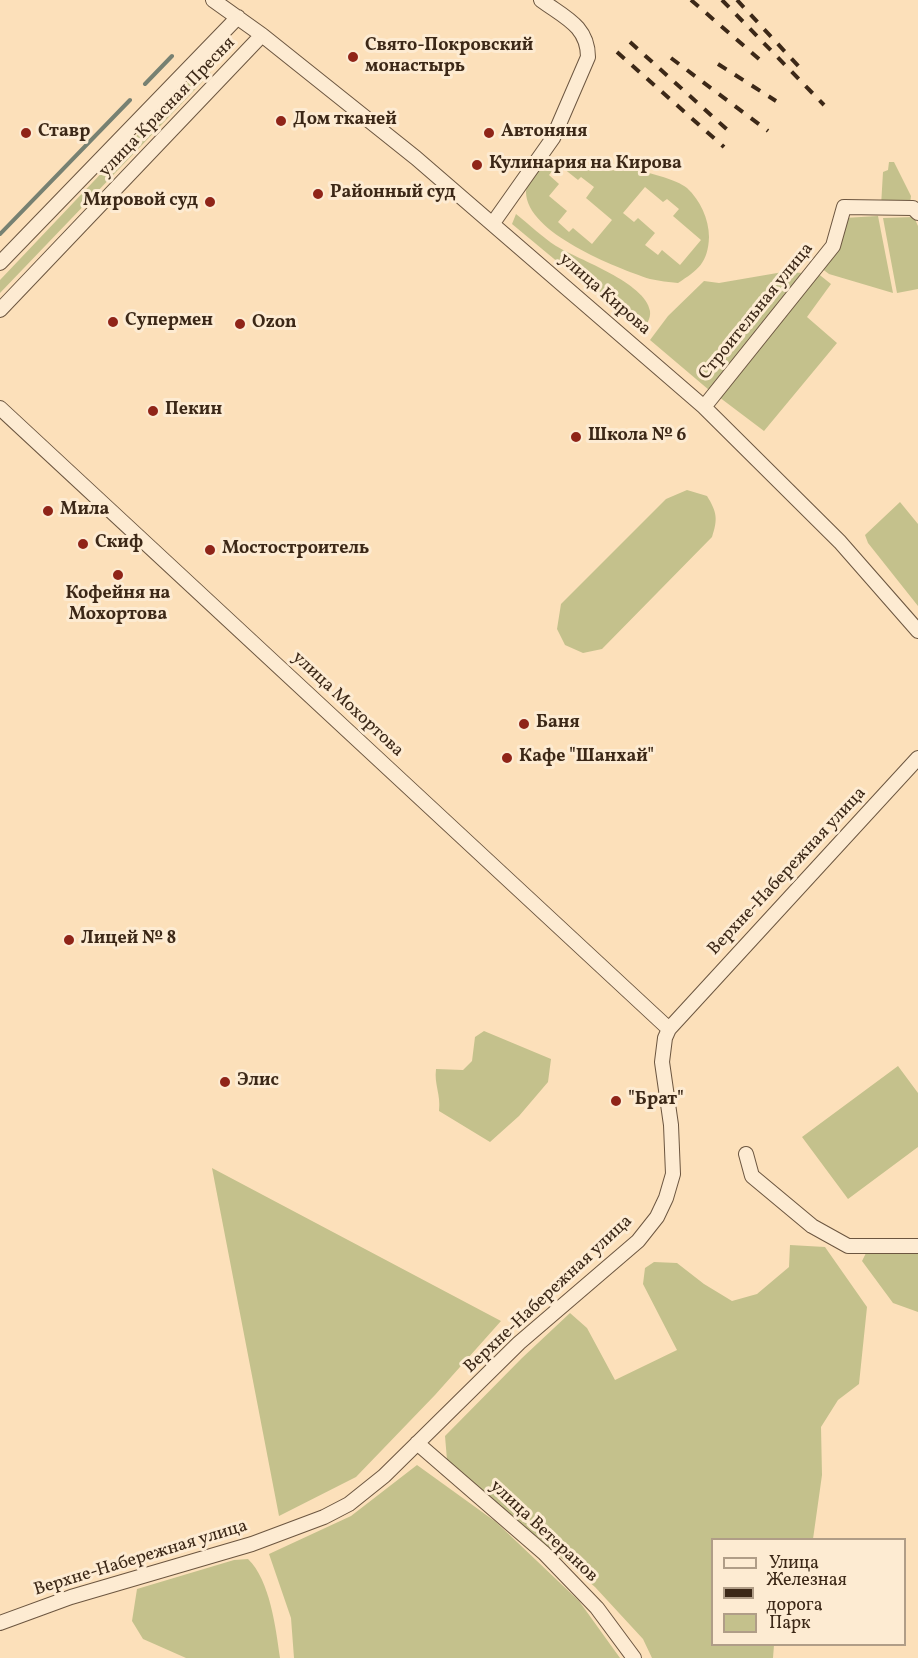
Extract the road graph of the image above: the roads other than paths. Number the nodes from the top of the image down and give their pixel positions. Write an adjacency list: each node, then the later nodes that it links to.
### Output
1 (213, 0): 3 (street, улица Кирова)
2 (541, 0): 6 (street)
3 (238, 17): 4 (street, улица Кирова); 7 (street, улица Красная Пресня)
4 (262, 35): 6 (street, улица Кирова); 8 (street, улица Красная Пресня)
5 (918, 213): 9 (street, Строительная улица)
6 (493, 222): 9 (street, улица Кирова)
7 (0, 264)
8 (0, 310)
9 (704, 407): 11 (street, улица Кирова)
10 (0, 408): 13 (street, улица Мохортова)
11 (918, 631)
12 (918, 758): 13 (street, Верхне-Набережная улица)
13 (669, 1029): 16 (street, Верхне-Набережная улица)
14 (746, 1154): 15 (street)
15 (918, 1245)
16 (417, 1443): 17 (street, Верхне-Набережная улица); 18 (street, улица Ветеранов)
17 (0, 1623)
18 (634, 1658)

